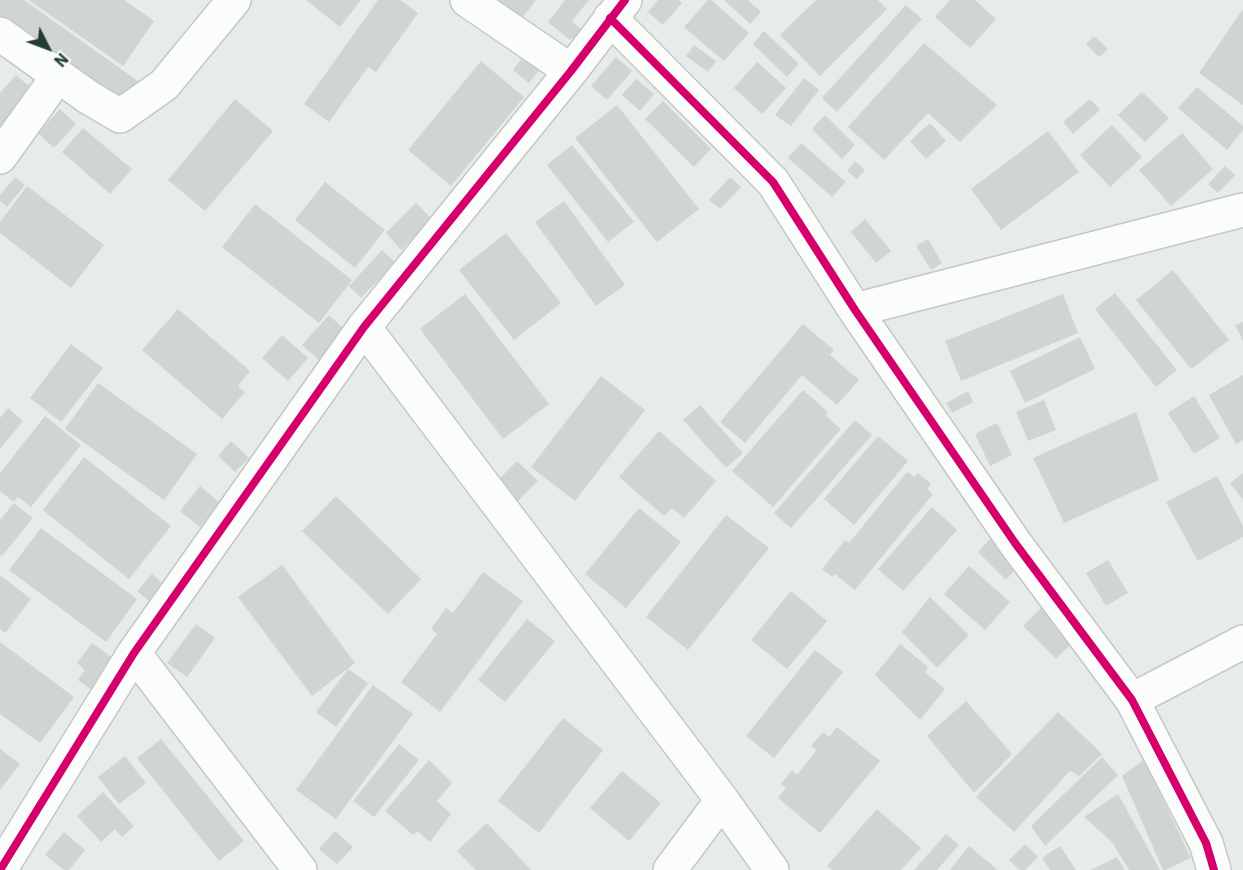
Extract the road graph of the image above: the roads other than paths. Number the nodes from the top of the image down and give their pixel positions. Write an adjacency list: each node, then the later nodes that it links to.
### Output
1 (234, 0): 6 (street)
2 (467, 0): 5 (street)
3 (618, 9): 5 (street); 9 (street)
4 (0, 34): 6 (street)
5 (571, 71): 10 (street)
6 (57, 76): 7 (street)
7 (0, 157)
8 (1243, 210): 9 (street)
9 (855, 310): 13 (street)
10 (364, 327): 12 (street); 14 (street)
11 (1243, 642): 13 (street)
12 (134, 653): 15 (street); 16 (street)
13 (1132, 700): 19 (street)
14 (722, 800): 17 (street); 18 (street)
15 (2, 865)
16 (300, 870)
17 (670, 870)
18 (772, 870)
19 (1214, 870)

